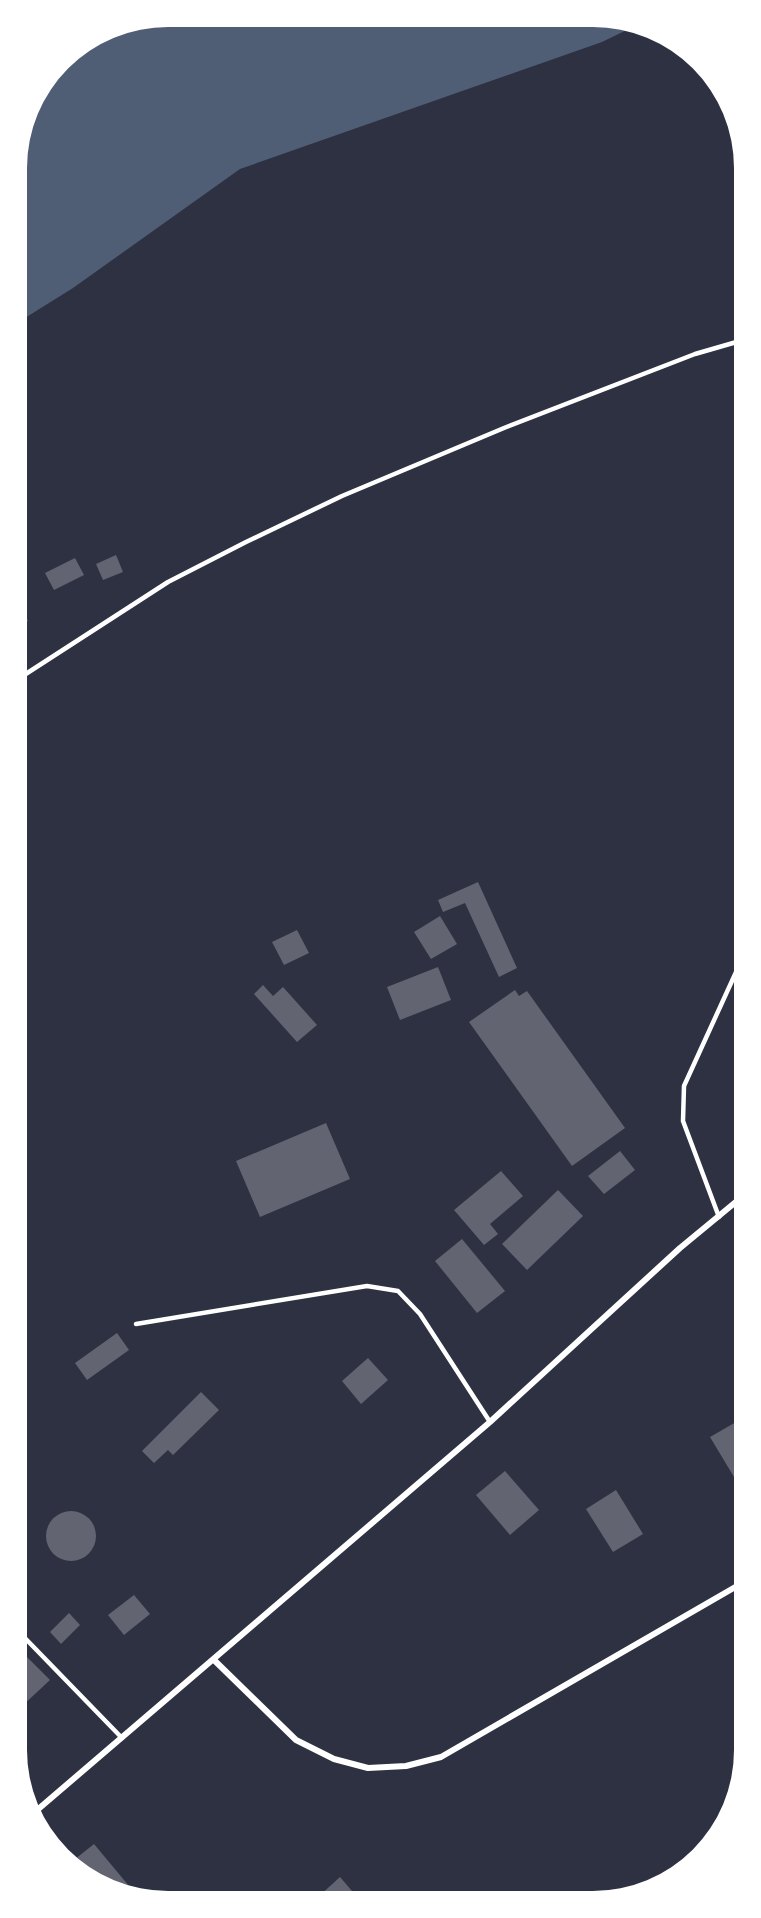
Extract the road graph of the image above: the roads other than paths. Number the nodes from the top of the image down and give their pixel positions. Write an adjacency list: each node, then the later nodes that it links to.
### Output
1 (734, 343): 2 (lane)
2 (27, 673)
3 (734, 977): 5 (lane)
4 (734, 1203): 5 (street)
5 (719, 1217): 7 (street)
6 (136, 1324): 7 (lane)
7 (490, 1422): 10 (street)
8 (734, 1588): 10 (street)
9 (27, 1640): 11 (lane)
10 (214, 1660): 11 (street)
11 (122, 1738): 12 (street)
12 (40, 1808)

